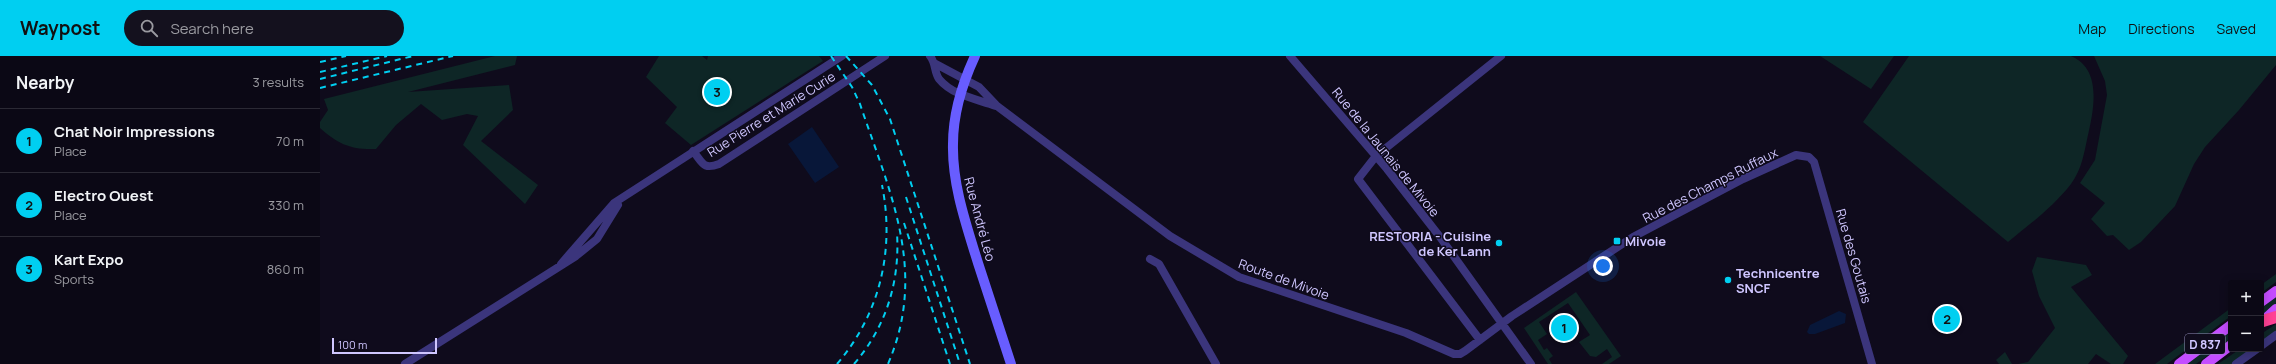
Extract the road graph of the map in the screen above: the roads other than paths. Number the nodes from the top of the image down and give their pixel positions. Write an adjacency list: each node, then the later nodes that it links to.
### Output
1 (842, 56): 10 (street, Rue Pierre et Marie Curie)
2 (886, 56): 10 (street, Rue Pierre et Marie Curie)
3 (976, 56): 7 (street, Rue André Léo)
4 (1290, 56): 11 (street, Rue de la Jaunais de Mivoie)
5 (1501, 56): 11 (street)
6 (932, 59): 7 (street, Route de Mivoie); 8 (street)
7 (965, 80): 8 (street, Rue André Léo); 9 (street, Route de Mivoie)
8 (961, 95): 9 (street, Route de Mivoie); 28 (street, Rue André Léo)
9 (997, 106): 23 (street, Route de Mivoie)
10 (693, 152): 27 (street, Rue Pierre et Marie Curie)
11 (1376, 156): 20 (street, Rue de la Jaunais de Mivoie); 23 (street)
12 (1809, 157): 20 (street, Rue des Champs Ruffaux); 31 (street, Rue des Goutais)
13 (1150, 259): 29 (street)
14 (2276, 291): 15 (main road)
15 (2264, 300)
16 (2276, 309): 18 (main road)
17 (2276, 317): 19 (highway)
18 (2264, 320)
19 (2264, 321)
20 (1502, 323): 23 (street, Route de Mivoie); 30 (street, Rue de la Jaunais de Mivoie)
21 (2228, 327): 32 (main road, D 837)
22 (2276, 335): 24 (street)
23 (1480, 340)
24 (2264, 344)
25 (2228, 347): 33 (main road, D 837)
26 (2253, 352): 34 (street)
27 (405, 364)
28 (1011, 364)
29 (1216, 364)
30 (1531, 364)
31 (1872, 364)
32 (2179, 364)
33 (2206, 364)
34 (2236, 364)

